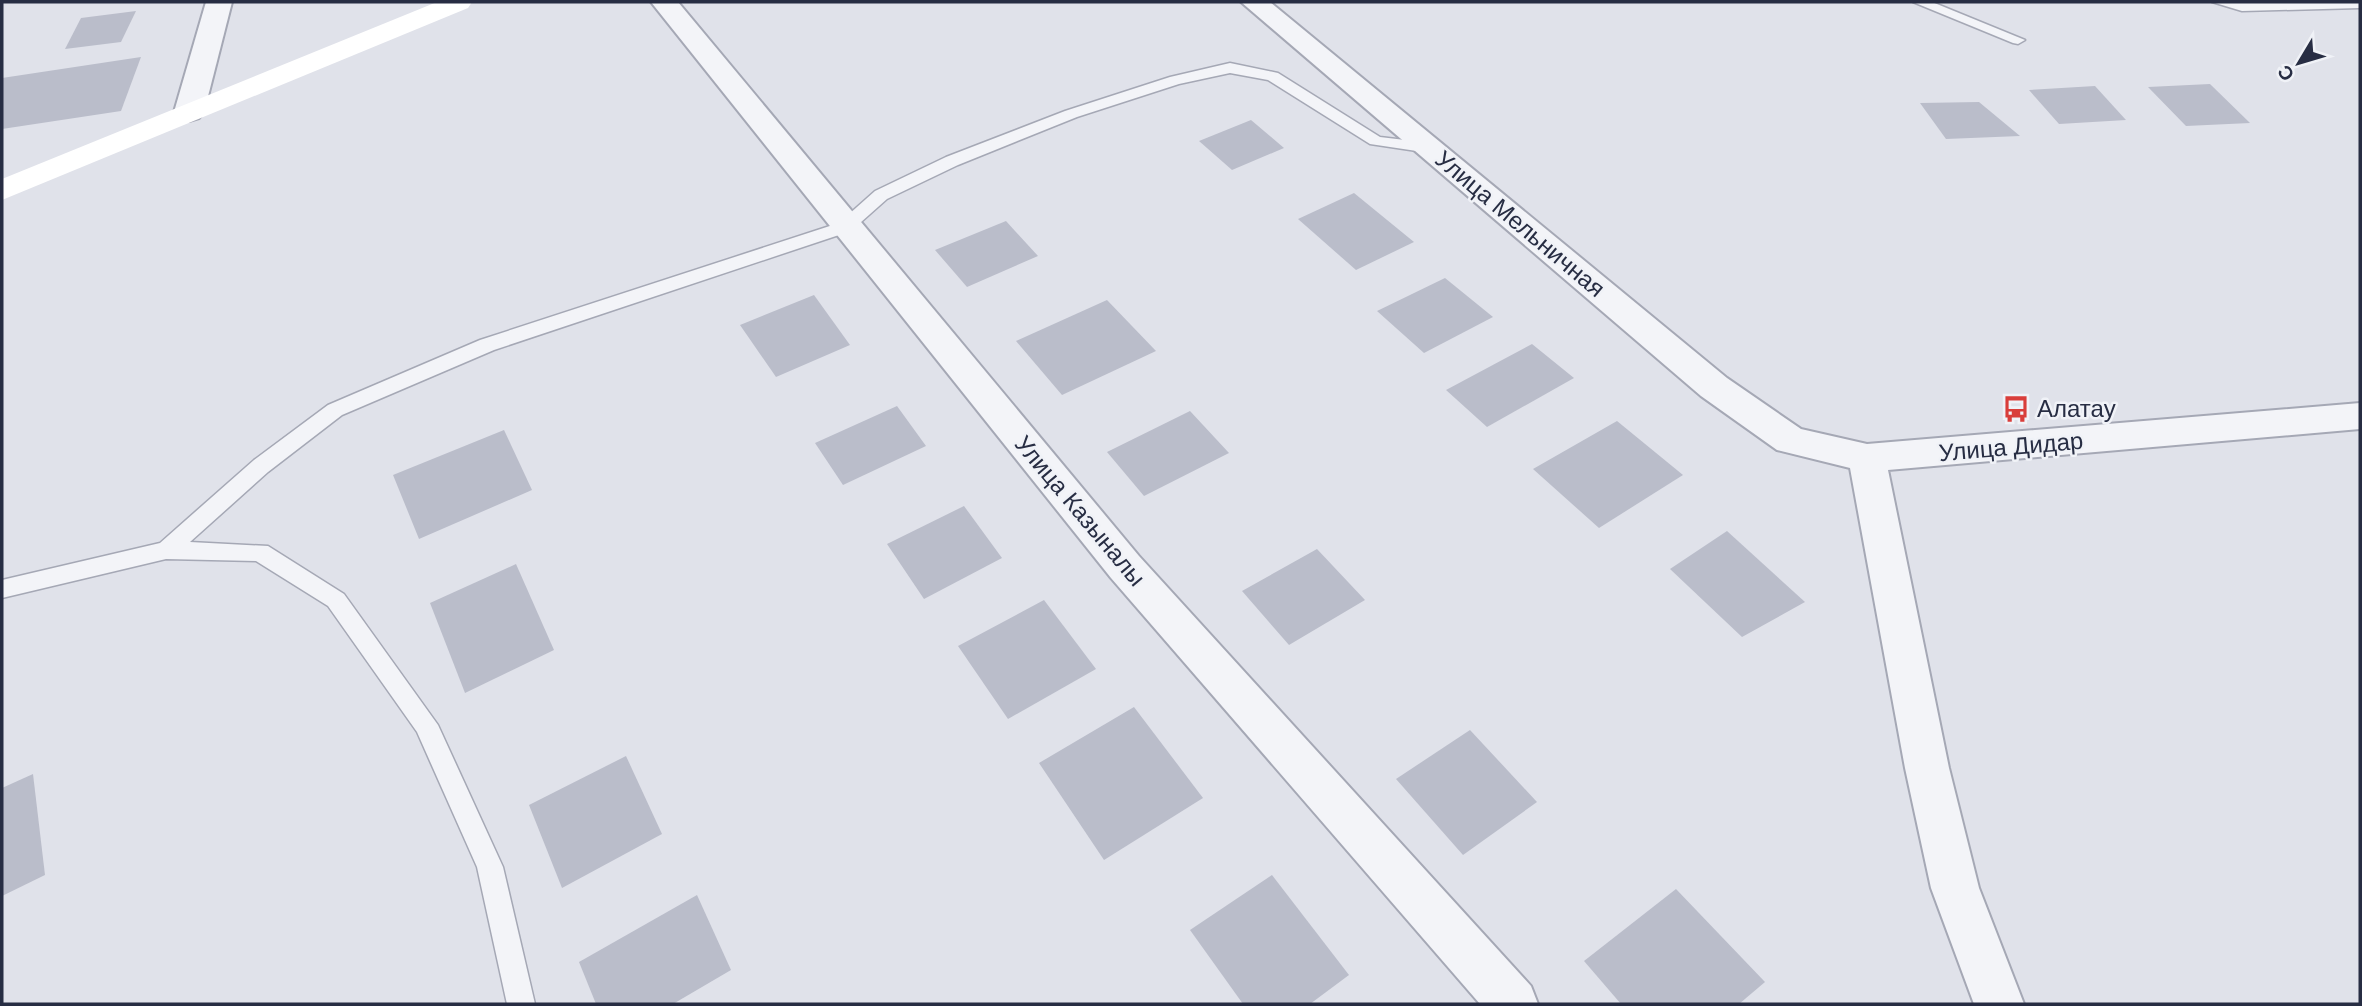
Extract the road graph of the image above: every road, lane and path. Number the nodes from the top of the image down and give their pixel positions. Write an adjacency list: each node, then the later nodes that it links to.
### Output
1 (219, 2): 9 (street)
2 (459, 2): 9 (main road)
3 (664, 2): 12 (street, Улица Казыналы)
4 (1254, 2): 10 (street, Улица Мельничная)
5 (1920, 2): 8 (lane)
6 (2219, 2): 7 (lane)
7 (2360, 4)
8 (2018, 40)
9 (189, 112): 11 (main road)
10 (1430, 148): 12 (lane); 14 (street, Улица Мельничная)
11 (2, 190)
12 (845, 226): 16 (lane); 19 (street, Улица Казыналы)
13 (2360, 416): 15 (street, Улица Дидар)
14 (1790, 440): 15 (street, Улица Дидар)
15 (1867, 458): 20 (street)
16 (166, 550): 17 (lane); 18 (lane)
17 (2, 589)
18 (521, 1004)
19 (1513, 1004)
20 (1999, 1004)

